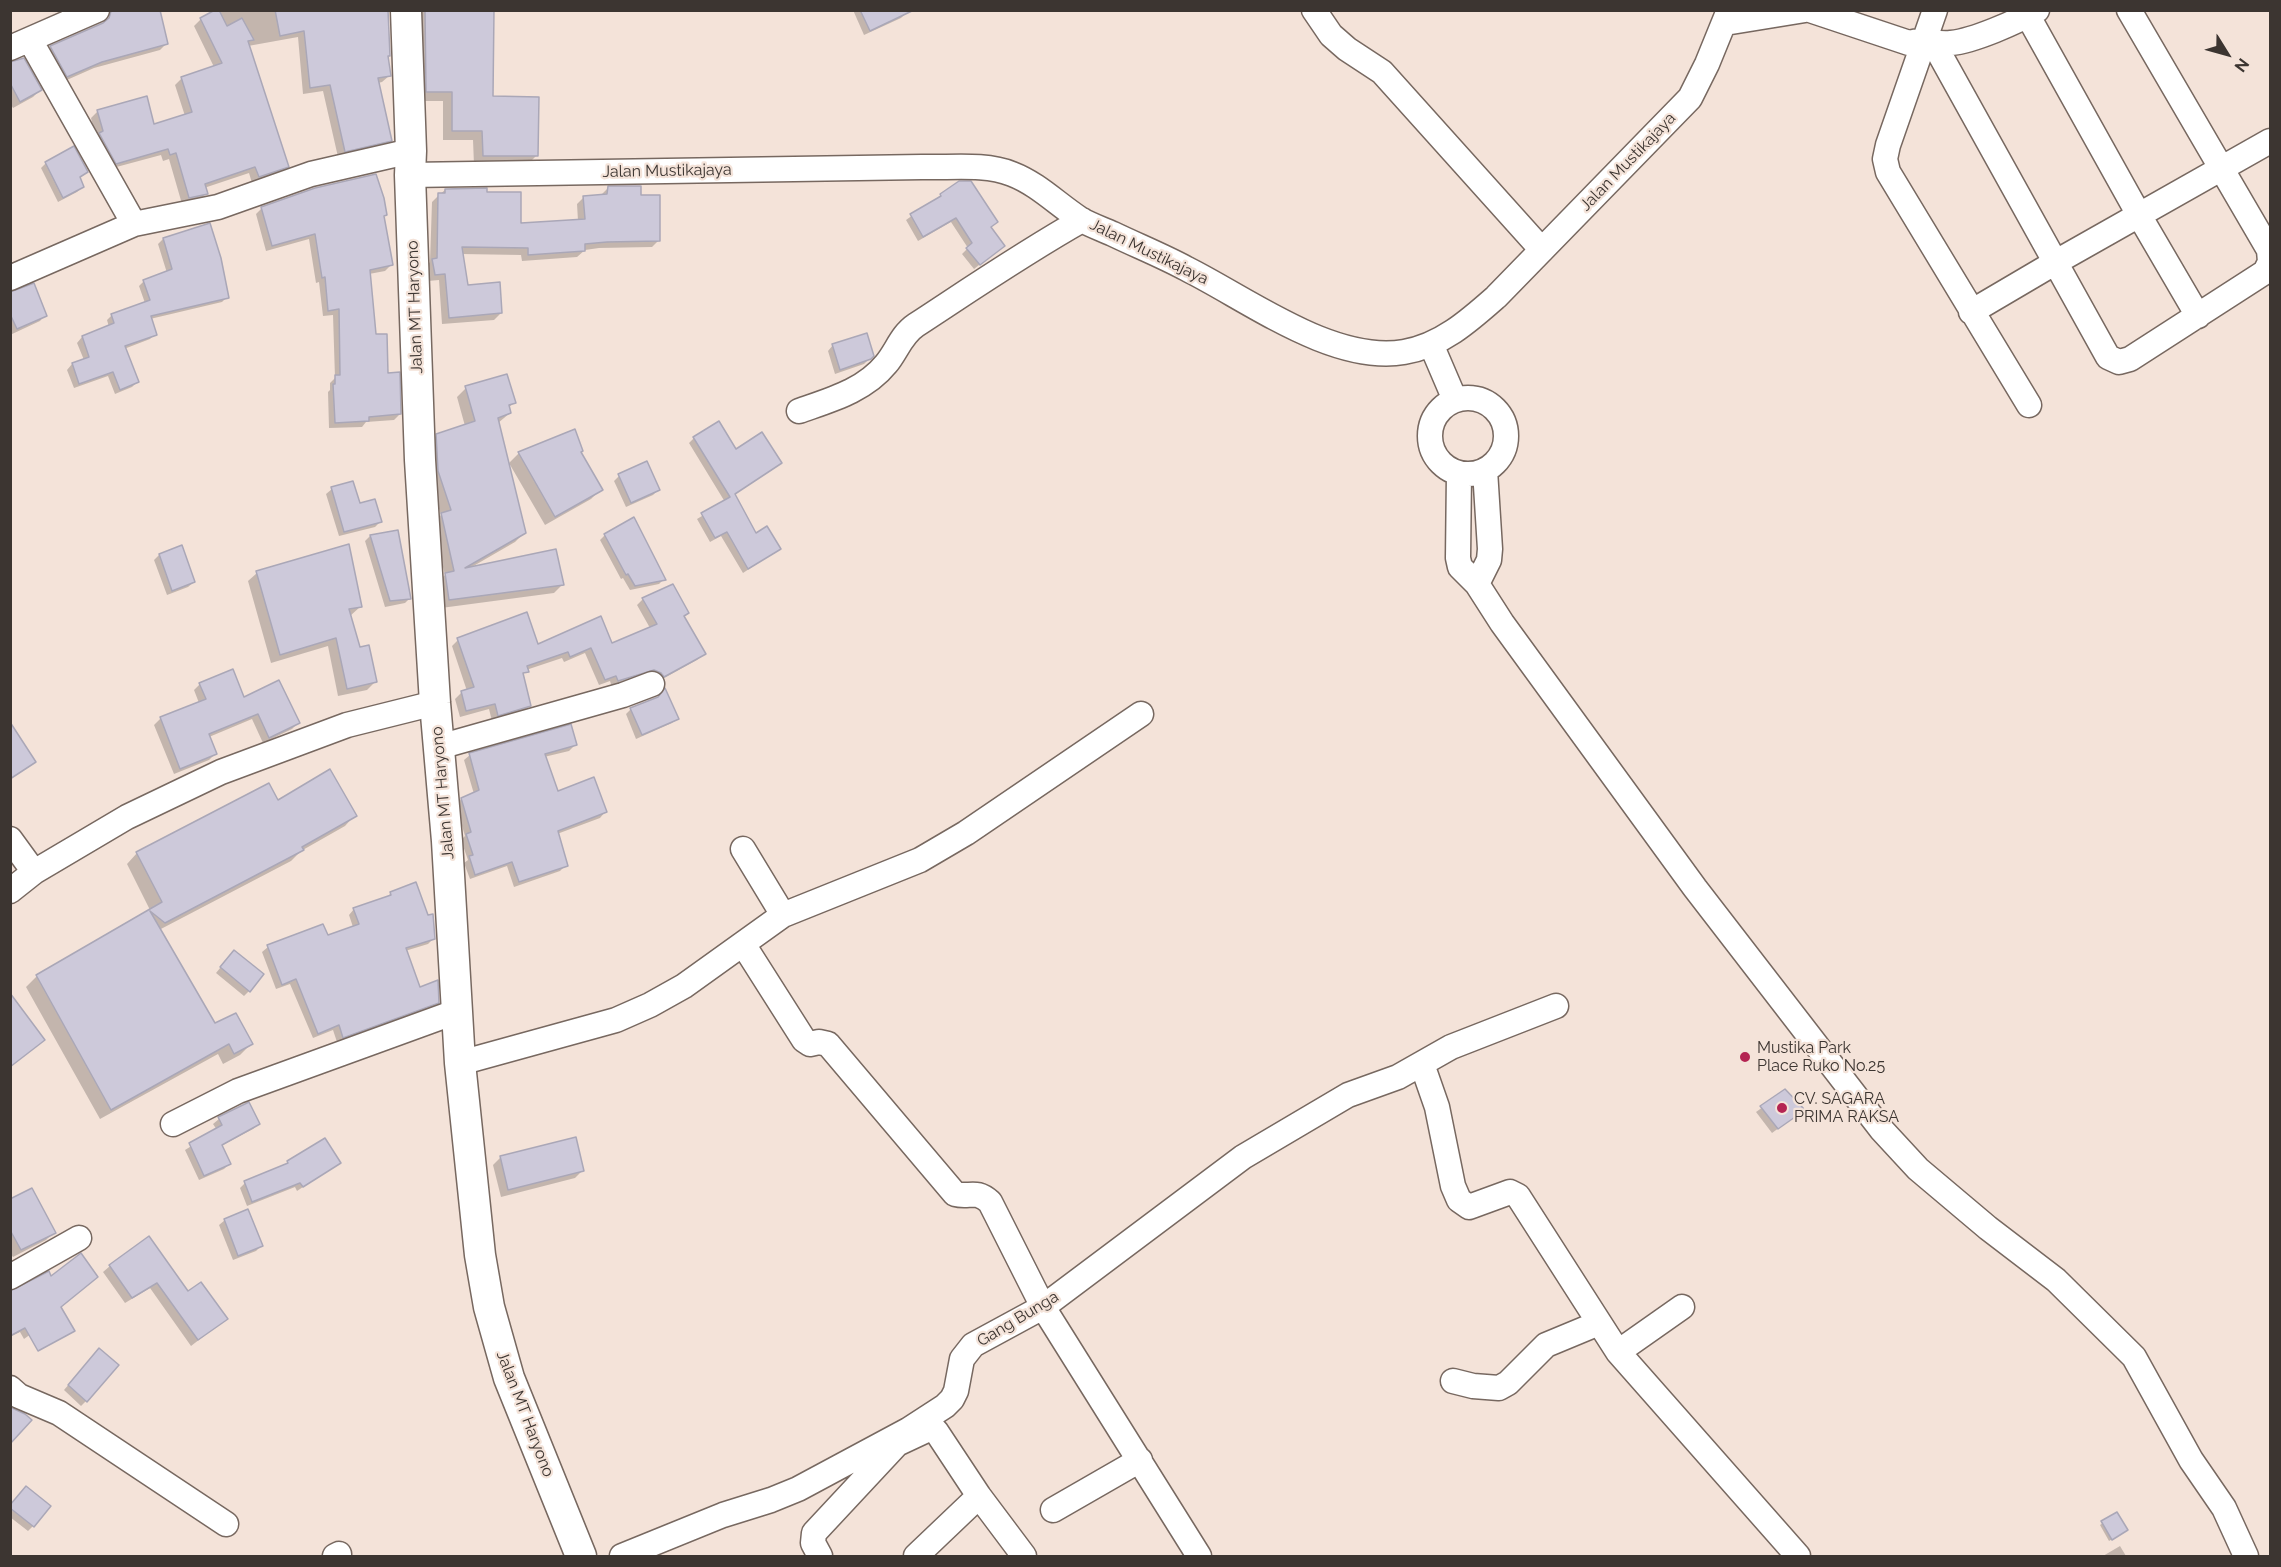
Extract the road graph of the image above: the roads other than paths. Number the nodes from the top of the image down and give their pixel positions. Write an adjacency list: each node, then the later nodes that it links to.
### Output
1 (97, 10): 12 (street)
2 (406, 10): 14 (main road, Jalan MT Haryono)
3 (1314, 10): 19 (street)
4 (1805, 10): 10 (street)
5 (1810, 10): 11 (street)
6 (1859, 10): 11 (street)
7 (1935, 10): 11 (street)
8 (2129, 10): 15 (street)
9 (2032, 13): 11 (street); 16 (street)
10 (1727, 17): 19 (street, Jalan Mustikajaya)
11 (1926, 40): 20 (street); 22 (street)
12 (20, 44): 18 (street)
13 (2271, 141): 15 (street)
14 (410, 163): 17 (street, Jalan Mustikajaya); 18 (street, Jalan Mustikajaya); 32 (main road, Jalan MT Haryono)
15 (2222, 168): 16 (street); 23 (street)
16 (2139, 215): 20 (street); 23 (street)
17 (1082, 220): 24 (street, Jalan Mustikajaya); 27 (street)
18 (134, 224): 21 (street, Jalan Mustikajaya)
19 (1542, 250): 24 (street, Jalan Mustikajaya)
20 (2056, 262): 22 (street); 23 (street)
21 (10, 278)
22 (1971, 312): 26 (street)
23 (2198, 316)
24 (1431, 344): 25 (street)
25 (1455, 400): 28 (street); 29 (street)
26 (2029, 405)
27 (799, 411)
28 (1485, 470): 29 (street); 30 (street)
29 (1459, 473): 30 (street)
30 (1477, 584): 65 (street)
31 (652, 684): 34 (street)
32 (435, 704): 34 (main road, Jalan MT Haryono); 37 (street)
33 (1141, 714): 39 (street)
34 (439, 747): 42 (main road, Jalan MT Haryono)
35 (10, 839): 37 (street)
36 (743, 849): 39 (street)
37 (34, 872): 38 (street)
38 (10, 891)
39 (783, 915): 40 (street)
40 (743, 944): 43 (street); 48 (street)
41 (1556, 1006): 44 (street, Gang Bunga)
42 (458, 1011): 43 (main road, Jalan MT Haryono); 45 (street)
43 (460, 1063): 58 (main road, Jalan MT Haryono)
44 (1422, 1064): 48 (street, Gang Bunga); 50 (street)
45 (173, 1124)
46 (79, 1238): 47 (street)
47 (10, 1276)
48 (1043, 1307): 54 (street); 59 (street, Gang Bunga)
49 (1682, 1307): 51 (street)
50 (1599, 1323): 51 (street); 52 (street)
51 (1618, 1352): 64 (street)
52 (1453, 1381)
53 (10, 1388): 57 (street)
54 (1140, 1460): 56 (street); 63 (street)
55 (979, 1496): 60 (street); 61 (street); 62 (street)
56 (1053, 1510)
57 (226, 1524)
58 (581, 1557)
59 (622, 1557)
60 (820, 1557)
61 (916, 1557)
62 (1024, 1557)
63 (1199, 1557)
64 (1798, 1557)
65 (2246, 1557)

